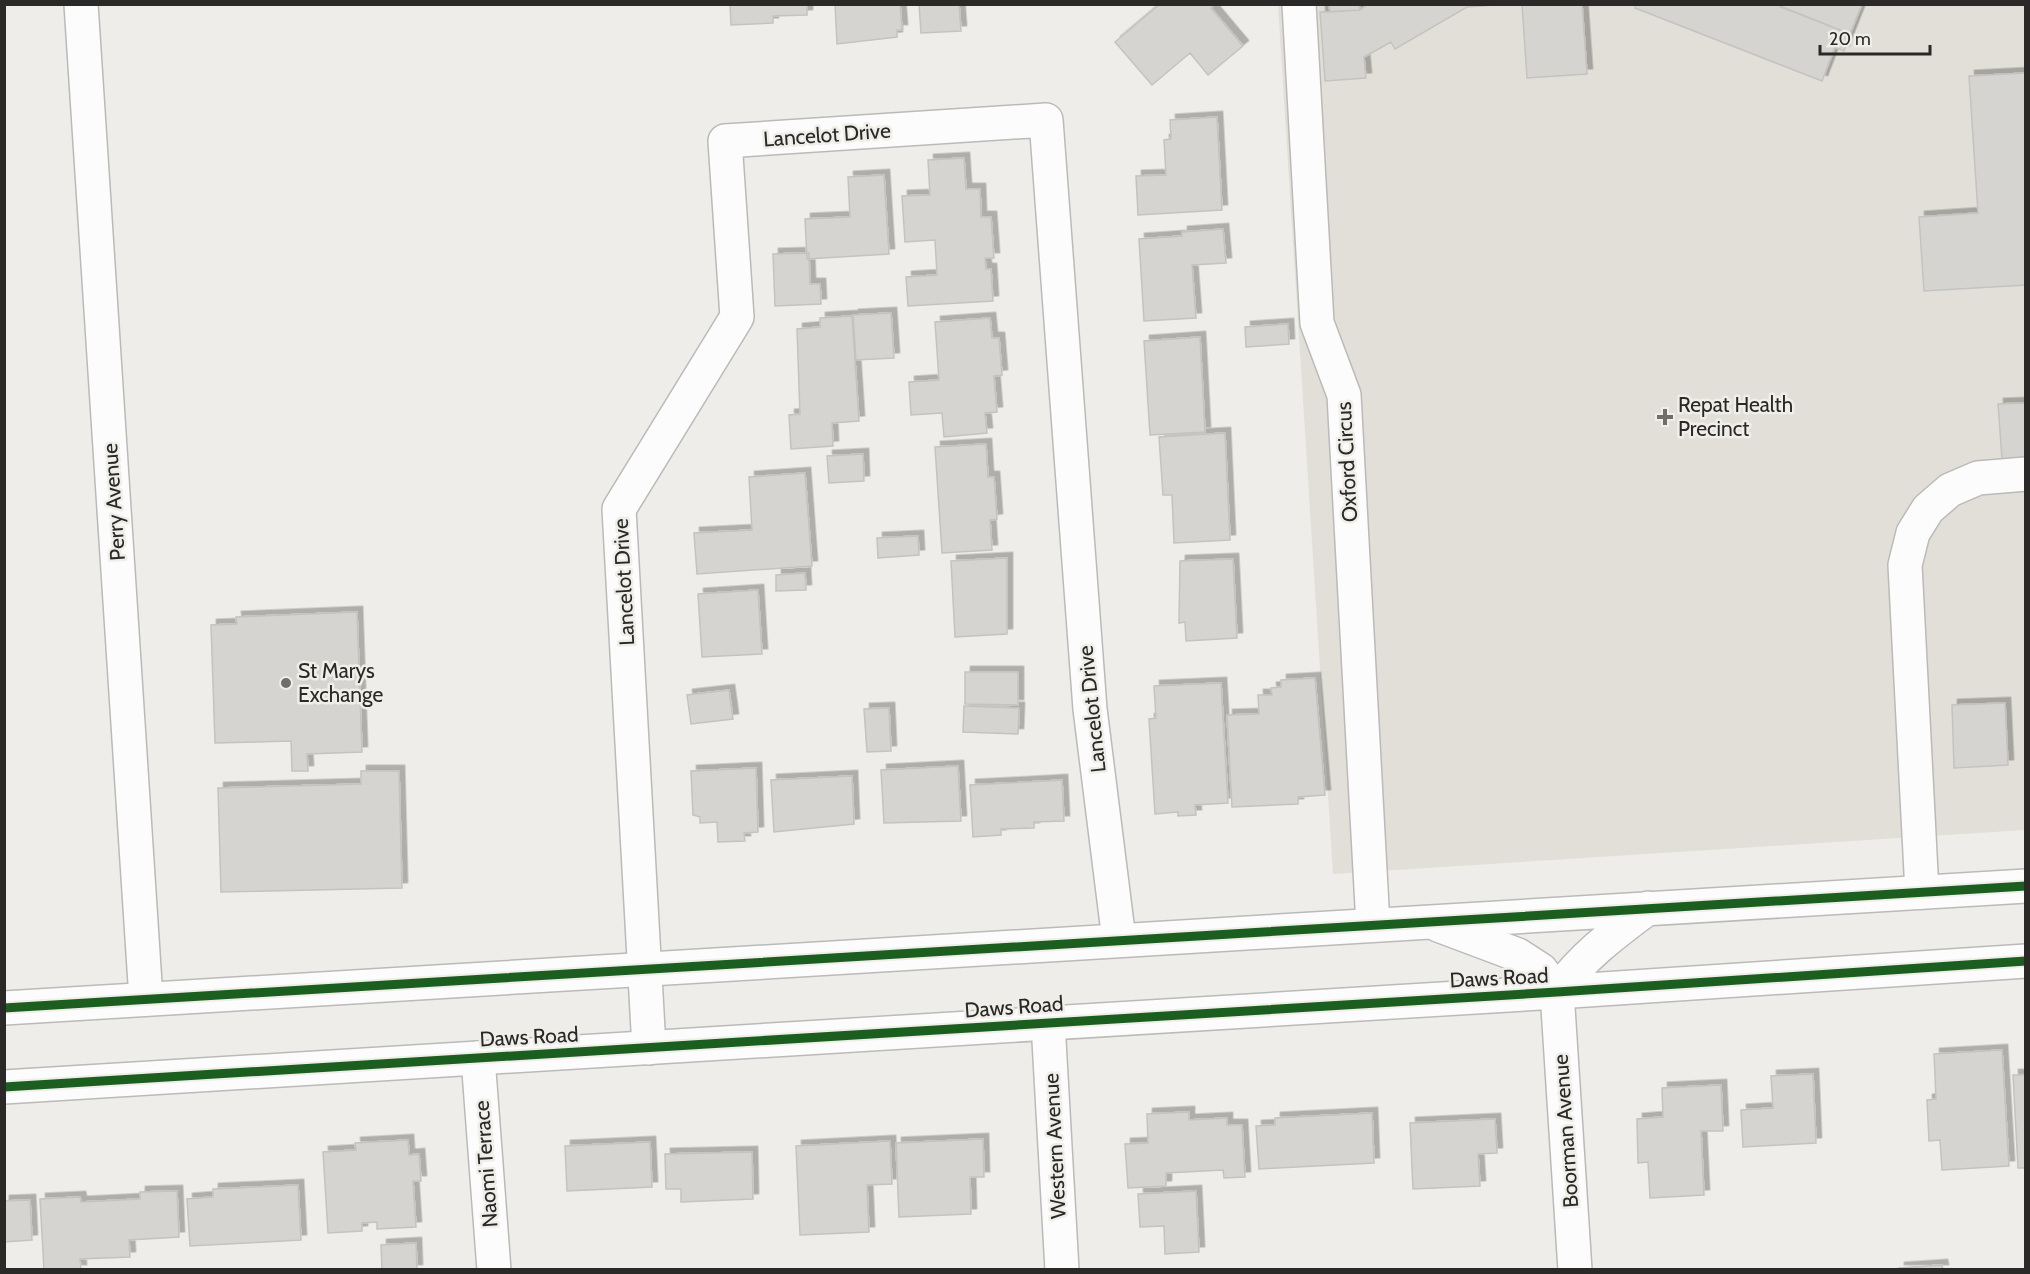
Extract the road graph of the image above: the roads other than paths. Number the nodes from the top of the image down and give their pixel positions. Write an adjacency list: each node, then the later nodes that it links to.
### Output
1 (81, 4): 13 (main road, Perry Avenue)
2 (1299, 4): 8 (main road, Oxford Circus)
3 (2025, 474): 5 (main road)
4 (2025, 886): 5 (main road)
5 (1922, 892): 6 (main road)
6 (1648, 908): 7 (main road); 12 (main road)
7 (1428, 921): 8 (main road); 12 (main road)
8 (1373, 925): 9 (main road)
9 (1119, 940): 11 (main road); 11 (main road, Lancelot Drive)
10 (2025, 961): 12 (main road, Daws Road)
11 (645, 970): 13 (main road); 16 (main road, Lancelot Drive)
12 (1557, 992): 15 (main road, Daws Road); 21 (main road, Boorman Avenue)
13 (146, 999): 14 (main road)
14 (4, 1008)
15 (1048, 1023): 16 (main road, Daws Road); 20 (main road, Western Avenue)
16 (649, 1048): 17 (main road, Daws Road)
17 (478, 1059): 18 (main road, Daws Road); 19 (main road, Naomi Terrace)
18 (4, 1087)
19 (494, 1269)
20 (1062, 1269)
21 (1575, 1269)

